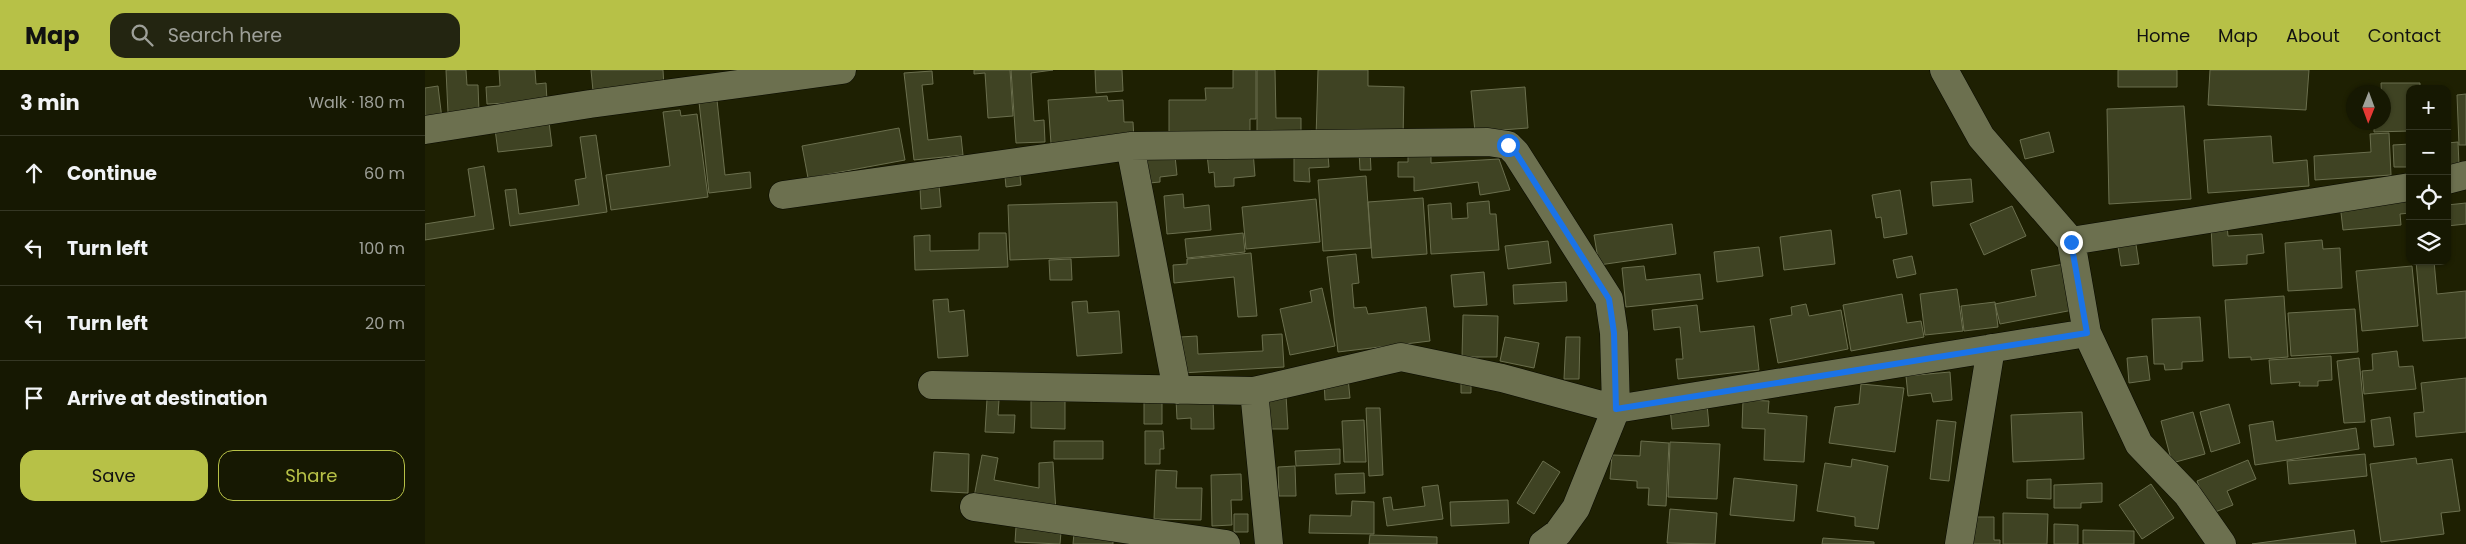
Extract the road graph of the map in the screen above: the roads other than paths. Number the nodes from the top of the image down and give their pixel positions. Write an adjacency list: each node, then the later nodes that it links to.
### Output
1 (842, 70): 3 (street)
2 (1943, 70): 9 (street)
3 (425, 130)
4 (1130, 146): 8 (street); 13 (street); 15 (street)
5 (2466, 175): 6 (street)
6 (2451, 179)
7 (2406, 189): 9 (street)
8 (783, 195)
9 (2071, 242): 10 (street)
10 (2087, 333): 11 (street); 21 (street)
11 (1991, 348): 15 (street); 20 (street)
12 (933, 385): 13 (street)
13 (1177, 390): 14 (street)
14 (1254, 391): 15 (street); 18 (street)
15 (1616, 409): 19 (street)
16 (974, 507): 17 (street)
17 (1226, 544)
18 (1269, 544)
19 (1543, 544)
20 (1959, 544)
21 (2222, 544)

